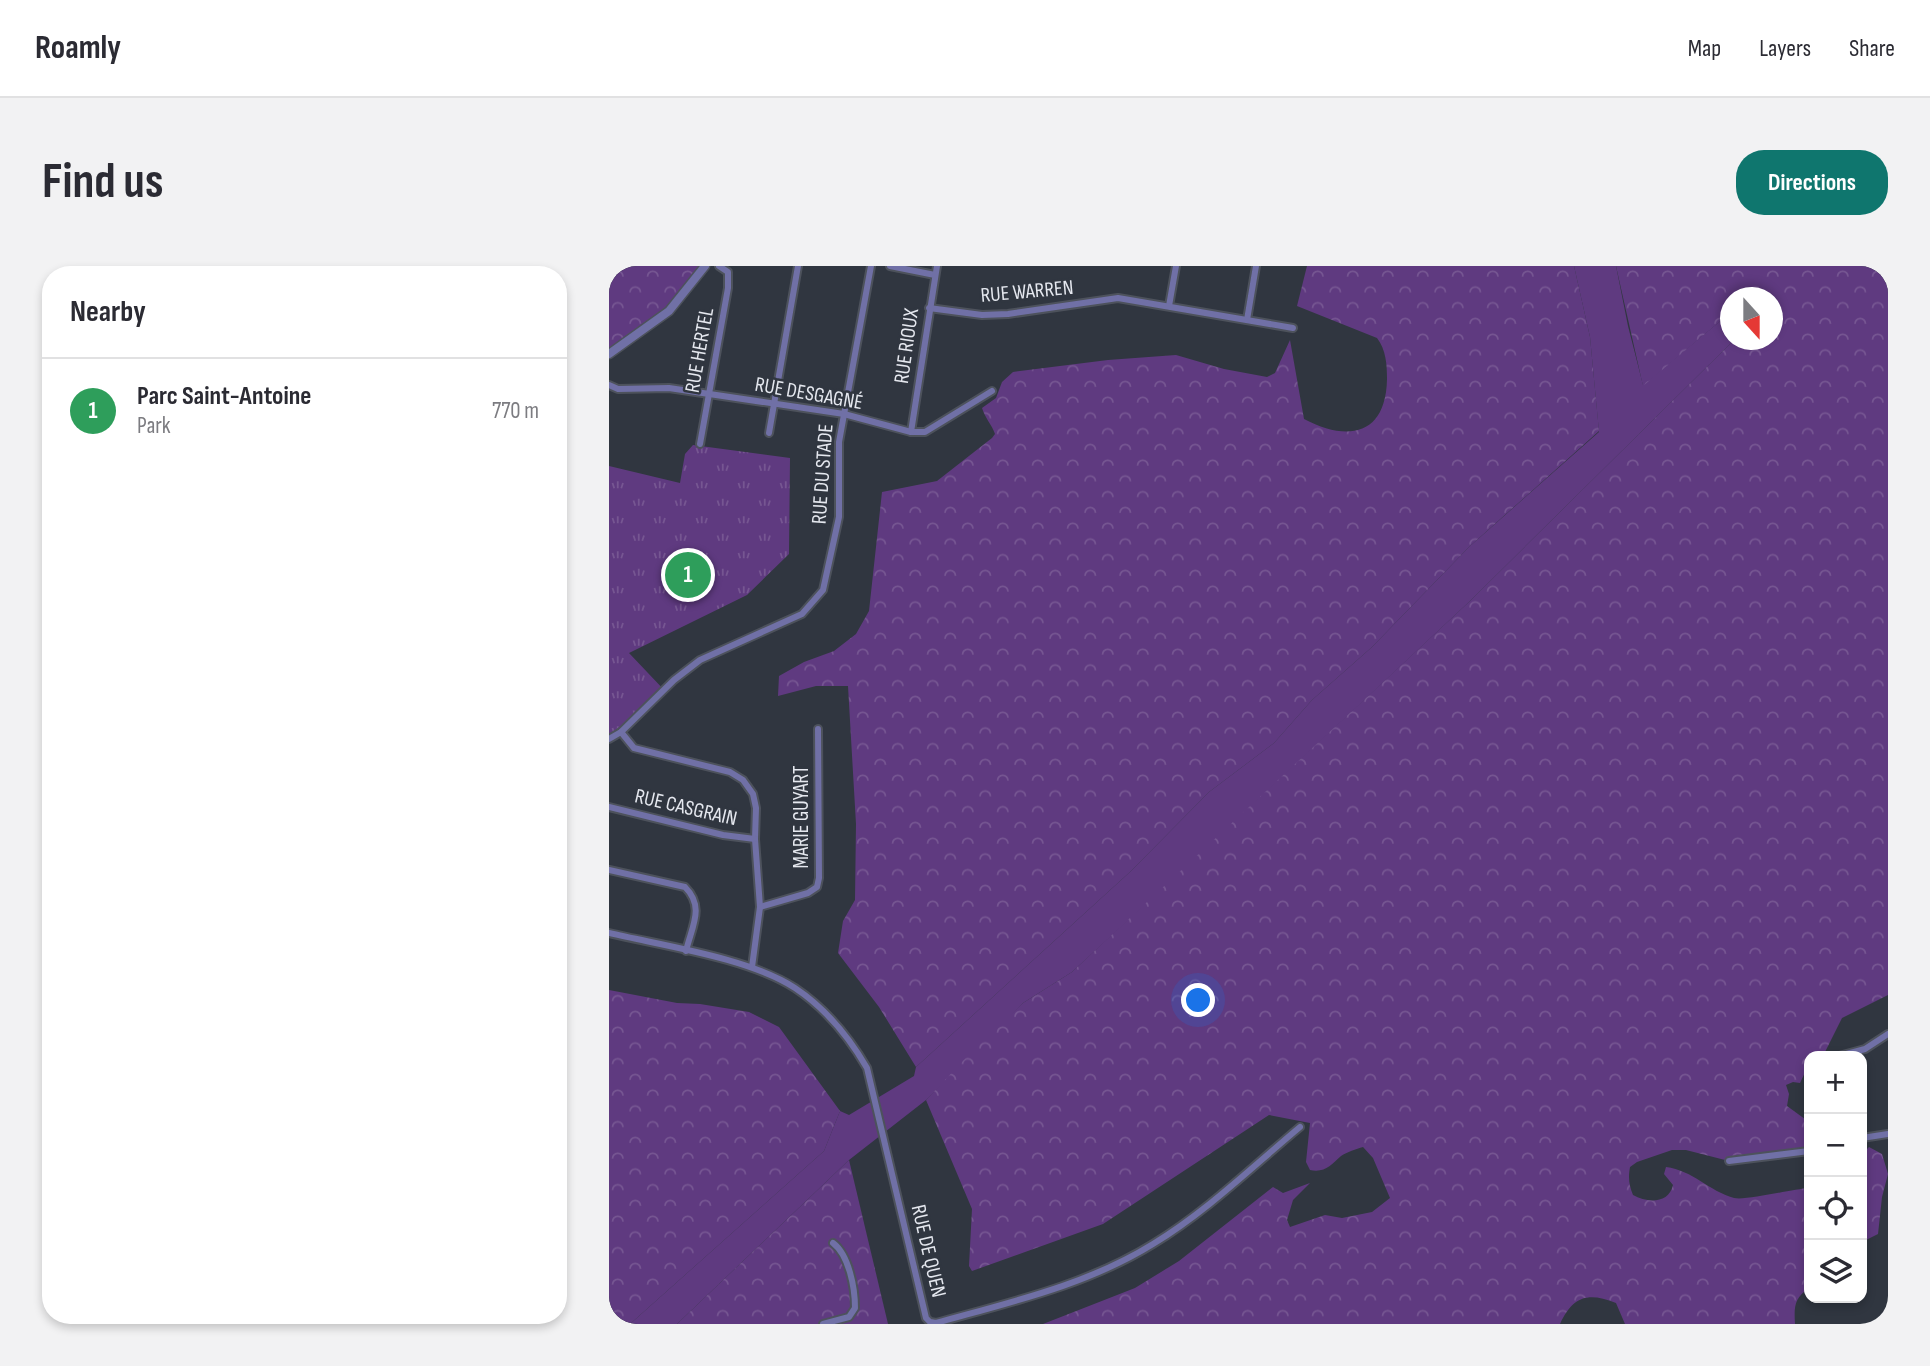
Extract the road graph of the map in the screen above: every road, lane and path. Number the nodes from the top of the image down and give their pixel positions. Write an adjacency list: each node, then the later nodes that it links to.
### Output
1 (705, 266): 14 (street)
2 (719, 266): 17 (street, RUE HERTEL)
3 (798, 266): 18 (street)
4 (871, 266): 19 (street, RUE DU STADE)
5 (890, 266): 9 (street)
6 (937, 266): 9 (street, RUE RIOUX)
7 (1175, 266): 10 (street)
8 (1256, 266): 12 (street)
9 (935, 275): 11 (street, RUE RIOUX)
10 (1170, 306): 11 (street, RUE WARREN); 12 (street, RUE WARREN)
11 (929, 308): 20 (street, RUE RIOUX)
12 (1247, 320): 13 (street, RUE WARREN)
13 (1293, 328)
14 (609, 354)
15 (609, 385): 17 (street, RUE DESGAGNÉ)
16 (992, 391): 20 (street)
17 (709, 394): 18 (street, RUE DESGAGNÉ); 22 (street, RUE HERTEL)
18 (774, 404): 19 (street, RUE DESGAGNÉ); 21 (street)
19 (844, 414): 20 (street, RUE DESGAGNÉ); 24 (street, RUE DU STADE)
20 (911, 432)
21 (769, 433)
22 (700, 444)
23 (818, 729): 29 (street, MARIE GUYART)
24 (621, 732): 25 (street, RUE DU STADE); 27 (street)
25 (609, 739)
26 (609, 807): 27 (street, RUE CASGRAIN)
27 (755, 839): 29 (street)
28 (609, 870): 31 (street)
29 (760, 907): 32 (street)
30 (609, 933): 31 (street, RUE DE QUEN)
31 (686, 951): 32 (street, RUE DE QUEN)
32 (752, 967): 35 (street, RUE DE QUEN)
33 (1888, 1034): 34 (street)
34 (1858, 1051)
35 (1300, 1127)
36 (1888, 1134): 37 (street)
37 (1867, 1137)
38 (1804, 1152): 39 (street)
39 (1729, 1161)
40 (833, 1243): 41 (street)
41 (823, 1324)

